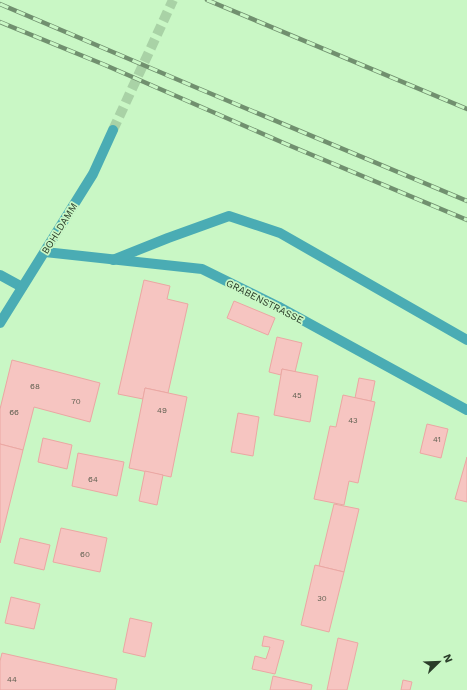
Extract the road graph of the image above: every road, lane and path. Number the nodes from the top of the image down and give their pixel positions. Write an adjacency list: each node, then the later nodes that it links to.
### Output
1 (113, 130): 2 (street, BOHLDAMM)
2 (44, 252): 3 (street, GRABENSTRASSE); 5 (street, BOHLDAMM)
3 (114, 260): 7 (street); 8 (street, GRABENSTRASSE)
4 (0, 275): 5 (street)
5 (22, 287): 6 (street, BOHLDAMM)
6 (0, 323)
7 (467, 340)
8 (467, 410)

